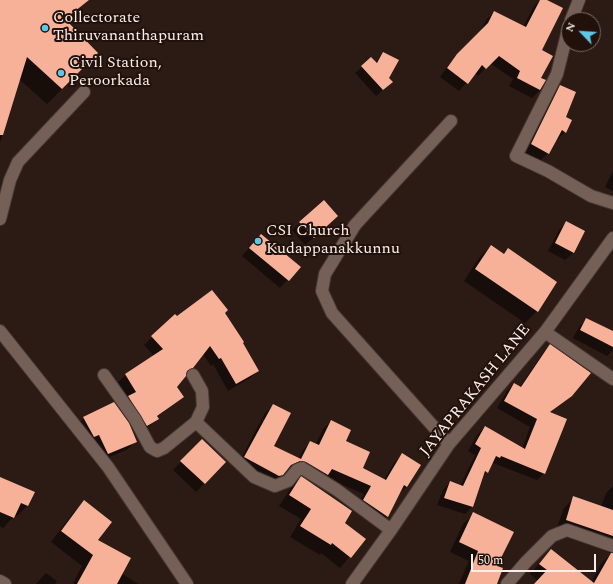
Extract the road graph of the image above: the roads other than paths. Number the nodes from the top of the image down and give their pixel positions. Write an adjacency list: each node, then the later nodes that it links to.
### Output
1 (579, 0): 2 (street)
2 (574, 12)
3 (562, 52): 6 (street)
4 (84, 92): 7 (street)
5 (451, 121): 15 (street)
6 (613, 203)
7 (0, 219)
8 (613, 238): 10 (street, JAYAPRAKASH LANE)
9 (0, 331): 20 (street)
10 (545, 332): 13 (street); 15 (street, JAYAPRAKASH LANE)
11 (104, 375): 14 (street)
12 (193, 375): 14 (street)
13 (613, 379)
14 (196, 422): 16 (street)
15 (449, 444): 16 (street, JAYAPRAKASH LANE)
16 (391, 530): 21 (street, JAYAPRAKASH LANE)
17 (613, 546): 22 (street)
18 (0, 580): 19 (street)
19 (5, 584)
20 (187, 584)
21 (352, 584)
22 (507, 584)

